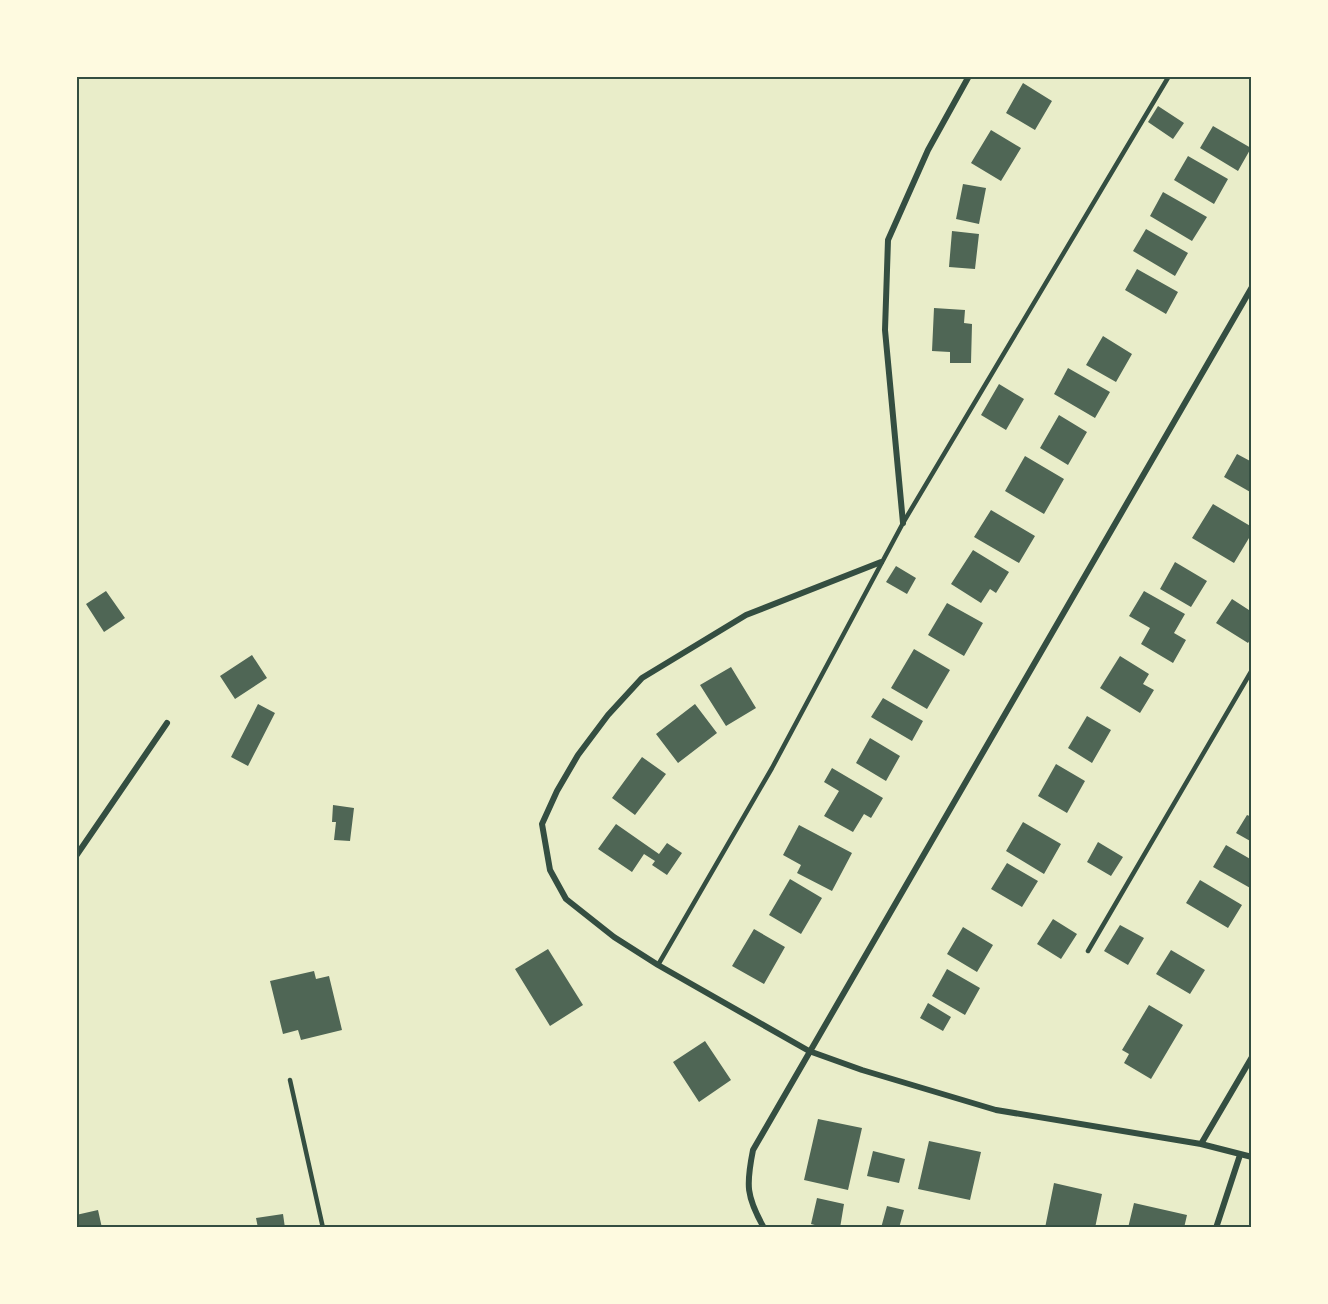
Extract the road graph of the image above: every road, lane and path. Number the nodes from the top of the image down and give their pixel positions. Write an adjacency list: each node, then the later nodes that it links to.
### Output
1 (969, 76): 4 (street)
2 (1169, 76): 4 (lane)
3 (1251, 287): 11 (street)
4 (903, 523): 5 (lane)
5 (881, 562): 10 (lane); 10 (street)
6 (1251, 670): 9 (lane)
7 (167, 723): 8 (street)
8 (76, 856)
9 (1088, 951)
10 (658, 965): 11 (street)
11 (809, 1051): 14 (street); 18 (street)
12 (1251, 1057): 14 (street)
13 (290, 1080): 17 (lane)
14 (1201, 1144): 15 (street)
15 (1239, 1155): 16 (street); 19 (street)
16 (1251, 1157)
17 (323, 1227)
18 (764, 1227)
19 (1216, 1227)

